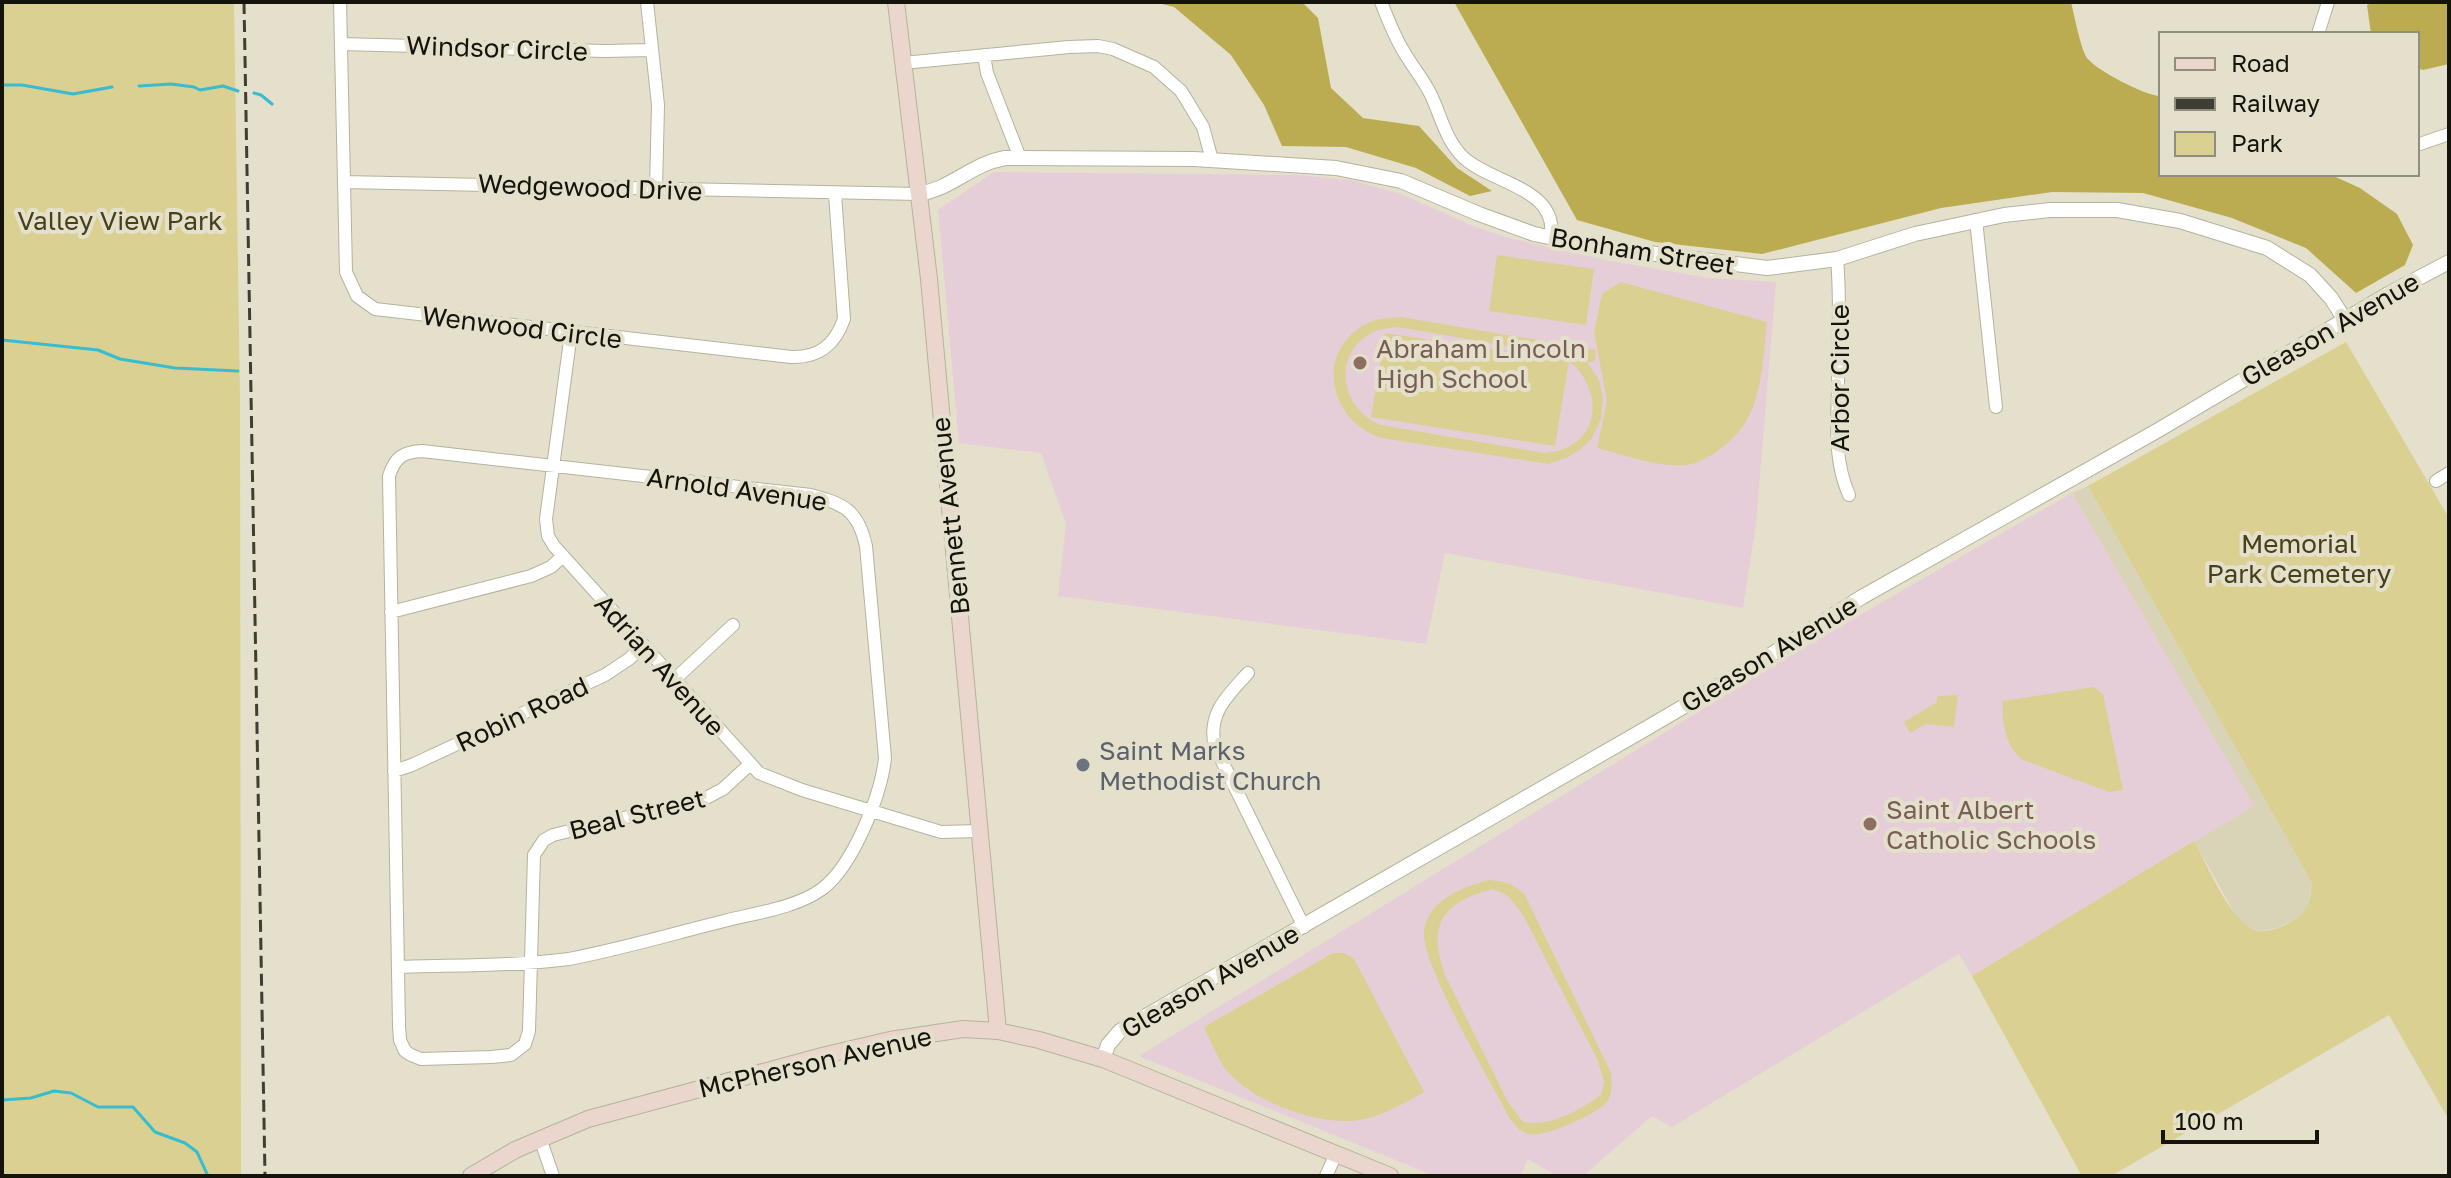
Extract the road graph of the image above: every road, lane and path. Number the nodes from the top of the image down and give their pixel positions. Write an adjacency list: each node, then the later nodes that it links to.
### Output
1 (340, 2): 7 (street, Wenwood Circle)
2 (647, 2): 8 (street)
3 (896, 2): 10 (main road, Bennett Avenue)
4 (1381, 2): 20 (street)
5 (2328, 2): 6 (street)
6 (2319, 32)
7 (341, 44): 8 (street, Windsor Circle); 15 (street, Wenwood Circle)
8 (652, 50): 16 (street)
9 (984, 55): 10 (street); 13 (street); 14 (street)
10 (903, 63): 18 (main road, Bennett Avenue)
11 (2449, 134): 12 (street)
12 (2419, 144)
13 (1020, 158): 14 (street, Bonham Street); 18 (street, Bonham Street)
14 (1212, 160): 20 (street, Bonham Street)
15 (344, 182): 16 (street, Wedgewood Drive); 24 (street, Wenwood Circle)
16 (656, 189): 17 (street, Wedgewood Drive)
17 (835, 194): 18 (street, Wedgewood Drive); 24 (street, Wenwood Circle)
18 (919, 194): 39 (main road, Bennett Avenue)
19 (1976, 220): 21 (street, Bonham Street); 23 (street, Bonham Street); 25 (street)
20 (1551, 237): 21 (street, Bonham Street)
21 (1837, 259): 29 (street, Arbor Circle)
22 (2449, 262): 23 (street, Gleason Avenue)
23 (2345, 320): 40 (street, Gleason Avenue)
24 (571, 333): 26 (street, Adrian Avenue)
25 (1996, 407)
26 (552, 465): 30 (street, Adrian Avenue); 31 (street, Arnold Avenue); 38 (street, Arnold Avenue)
27 (2449, 473): 28 (street)
28 (2436, 481)
29 (1849, 495)
30 (563, 556): 31 (street); 33 (street, Adrian Avenue)
31 (391, 612): 37 (street, Arnold Avenue)
32 (733, 625): 35 (street)
33 (643, 646): 35 (street, Adrian Avenue); 37 (street, Robin Road)
34 (1248, 673): 40 (street)
35 (674, 680): 36 (street, Adrian Avenue)
36 (749, 765): 38 (street, Adrian Avenue); 41 (street, Beal Street)
37 (394, 771): 42 (street, Arnold Avenue)
38 (870, 810): 39 (street, Adrian Avenue); 41 (street, Arnold Avenue)
39 (979, 831): 43 (main road, Bennett Avenue)
40 (1304, 927): 44 (street, Gleason Avenue)
41 (531, 962): 42 (street, Arnold Avenue); 42 (street, Beal Street)
42 (398, 967)
43 (998, 1031): 44 (main road, McPherson Avenue); 45 (main road, McPherson Avenue)
44 (1103, 1059): 46 (main road, McPherson Avenue)
45 (540, 1138): 47 (main road, McPherson Avenue); 48 (street)
46 (1336, 1154): 49 (street); 50 (main road, McPherson Avenue)
47 (471, 1176)
48 (553, 1176)
49 (1326, 1176)
50 (1390, 1176)

